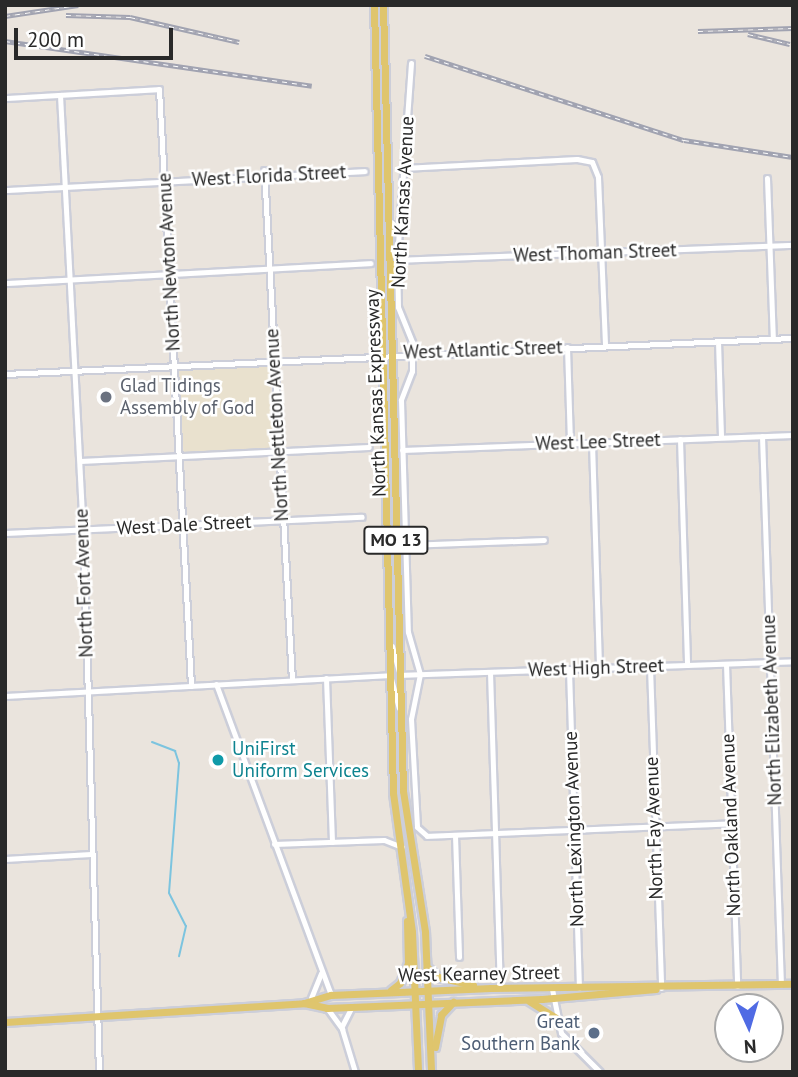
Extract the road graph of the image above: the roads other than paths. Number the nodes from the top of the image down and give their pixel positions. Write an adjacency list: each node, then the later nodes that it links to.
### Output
1 (374, 5): 29 (main road, North Kansas Expressway / MO 13)
2 (383, 5): 30 (main road, North Kansas Expressway / MO 13)
3 (411, 63): 6 (street, North Kansas Avenue)
4 (60, 94): 5 (street); 11 (street, North Newton Avenue); 12 (street, North Fort Avenue)
5 (5, 98)
6 (403, 168): 16 (street); 17 (street, North Kansas Avenue)
7 (264, 170): 9 (street, North Nettleton Avenue)
8 (365, 171): 9 (street, West Florida Street)
9 (264, 177): 11 (street, West Florida Street); 19 (street, North Nettleton Avenue)
10 (767, 178): 15 (street)
11 (164, 180): 12 (street, West Florida Street); 20 (street, North Newton Avenue)
12 (65, 187): 13 (street, West Florida Street); 21 (street, North Fort Avenue)
13 (5, 190)
14 (793, 245): 15 (street, West Thoman Street)
15 (769, 246): 16 (street, West Thoman Street); 24 (street)
16 (601, 253): 17 (street, West Thoman Street); 26 (street)
17 (397, 260): 28 (street, North Kansas Avenue)
18 (370, 263): 19 (street)
19 (269, 268): 20 (street); 31 (street, North Nettleton Avenue)
20 (170, 273): 21 (street); 32 (street, North Newton Avenue)
21 (71, 279): 22 (street); 33 (street, North Fort Avenue)
22 (5, 283)
23 (793, 338): 24 (street, West Atlantic Street)
24 (773, 339): 25 (street, West Atlantic Street)
25 (718, 341): 26 (street, West Atlantic Street); 37 (street)
26 (605, 345): 27 (street, West Atlantic Street)
27 (567, 347): 28 (street, West Atlantic Street); 40 (street)
28 (412, 353): 30 (street, West Atlantic Street); 42 (street, North Kansas Avenue)
29 (380, 354): 30 (street, West Atlantic Street); 31 (street, West Atlantic Street); 53 (main road, North Kansas Expressway / MO 13)
30 (390, 354): 63 (main road, North Kansas Expressway / MO 13)
31 (274, 360): 32 (street, West Atlantic Street); 43 (street, North Nettleton Avenue)
32 (175, 364): 33 (street, West Atlantic Street); 44 (street, North Newton Avenue)
33 (76, 371): 34 (street, West Atlantic Street); 45 (street, North Fort Avenue)
34 (5, 374)
35 (793, 435): 36 (street, West Lee Street)
36 (762, 436): 37 (street, West Lee Street); 55 (street, North Elizabeth Avenue)
37 (721, 438): 38 (street, West Lee Street)
38 (680, 439): 39 (street, West Lee Street); 57 (street)
39 (592, 443): 40 (street, West Lee Street); 59 (street)
40 (569, 444): 42 (street, West Lee Street)
41 (369, 447): 43 (street)
42 (402, 450): 52 (street, North Kansas Avenue)
43 (278, 452): 44 (street); 47 (street, North Nettleton Avenue)
44 (179, 457): 45 (street); 48 (street, North Newton Avenue)
45 (80, 461): 49 (street, North Fort Avenue)
46 (362, 517): 47 (street, West Dale Street)
47 (282, 521): 48 (street, West Dale Street); 66 (street, North Nettleton Avenue)
48 (183, 525): 49 (street, West Dale Street); 68 (street, North Newton Avenue)
49 (83, 528): 50 (street, West Dale Street); 69 (street, North Fort Avenue)
50 (5, 533)
51 (544, 540): 52 (street)
52 (405, 545): 62 (street, North Kansas Avenue)
53 (388, 633): 63 (street); 64 (main road, North Kansas Expressway / MO 13)
54 (793, 661): 55 (street, West High Street)
55 (770, 662): 56 (street, West High Street); 89 (street, North Elizabeth Avenue)
56 (726, 664): 57 (street, West High Street); 72 (street, North Oakland Avenue)
57 (687, 665): 58 (street, West High Street)
58 (650, 667): 59 (street, West High Street); 73 (street, North Fay Avenue)
59 (599, 669): 60 (street, West High Street)
60 (569, 670): 61 (street, West High Street); 75 (street, North Lexington Avenue)
61 (490, 672): 62 (street, West High Street); 76 (street)
62 (420, 674): 63 (street, West High Street); 77 (street, North Kansas Avenue)
63 (400, 675): 71 (main road, North Kansas Expressway / MO 13)
64 (390, 676): 65 (street); 71 (street); 74 (main road, North Kansas Expressway / MO 13)
65 (326, 678): 66 (street); 79 (street)
66 (292, 680): 67 (street)
67 (216, 684): 68 (street); 80 (street)
68 (191, 685): 69 (street)
69 (87, 691): 70 (street); 82 (street, North Fort Avenue)
70 (5, 696)
71 (402, 718): 86 (main road, North Kansas Expressway / MO 13)
72 (731, 823): 73 (street); 90 (street, North Oakland Avenue)
73 (654, 826): 75 (street); 93 (street, North Fay Avenue)
74 (399, 828): 78 (street); 81 (main road, North Kansas Expressway / MO 13)
75 (574, 830): 76 (street); 92 (street, North Lexington Avenue)
76 (495, 834): 77 (street); 91 (street)
77 (455, 835): 85 (street)
78 (384, 840): 79 (street); 81 (street)
79 (332, 842): 80 (street)
80 (274, 844): 87 (street)
81 (402, 847): 84 (main road, North Kansas Expressway / MO 13)
82 (91, 854): 83 (street); 106 (street, North Fort Avenue)
83 (5, 859)
84 (409, 895): 95 (main road, North Kansas Expressway / MO 13); 96 (main road)
85 (458, 957)
86 (427, 966): 91 (main road); 94 (main road, North Kansas Expressway / MO 13)
87 (321, 973): 98 (street); 100 (street)
88 (793, 984): 89 (main road, West Kearney Street)
89 (782, 985): 90 (main road, West Kearney Street)
90 (737, 986): 93 (main road, West Kearney Street)
91 (496, 988): 94 (main road, West Kearney Street); 97 (main road, West Kearney Street)
92 (579, 988): 93 (main road, West Kearney Street); 97 (main road, West Kearney Street)
93 (658, 988): 97 (main road, West Kearney Street)
94 (428, 990): 95 (main road, West Kearney Street); 102 (main road, North Kansas Expressway / MO 13)
95 (414, 991): 96 (main road, West Kearney Street); 103 (main road, North Kansas Expressway / MO 13)
96 (389, 992): 98 (main road, West Kearney Street)
97 (553, 994): 99 (main road, West Kearney Street); 107 (street)
98 (331, 995): 100 (main road, West Kearney Street)
99 (525, 999): 101 (main road, West Kearney Street); 107 (main road)
100 (307, 1001): 105 (main road, West Kearney Street); 106 (main road, West Kearney Street)
101 (453, 1002): 102 (main road, West Kearney Street); 113 (main road)
102 (428, 1003): 103 (main road, West Kearney Street); 113 (main road, North Kansas Expressway / MO 13)
103 (415, 1004): 104 (main road, West Kearney Street); 112 (main road, North Kansas Expressway / MO 13)
104 (352, 1007): 105 (main road, West Kearney Street); 109 (street)
105 (327, 1008): 109 (street)
106 (96, 1017): 108 (main road, West Kearney Street); 110 (street, North Fort Avenue)
107 (556, 1018): 114 (street)
108 (5, 1022)
109 (342, 1029): 111 (street)
110 (99, 1072)
111 (355, 1072)
112 (418, 1072)
113 (433, 1072)
114 (600, 1072)

